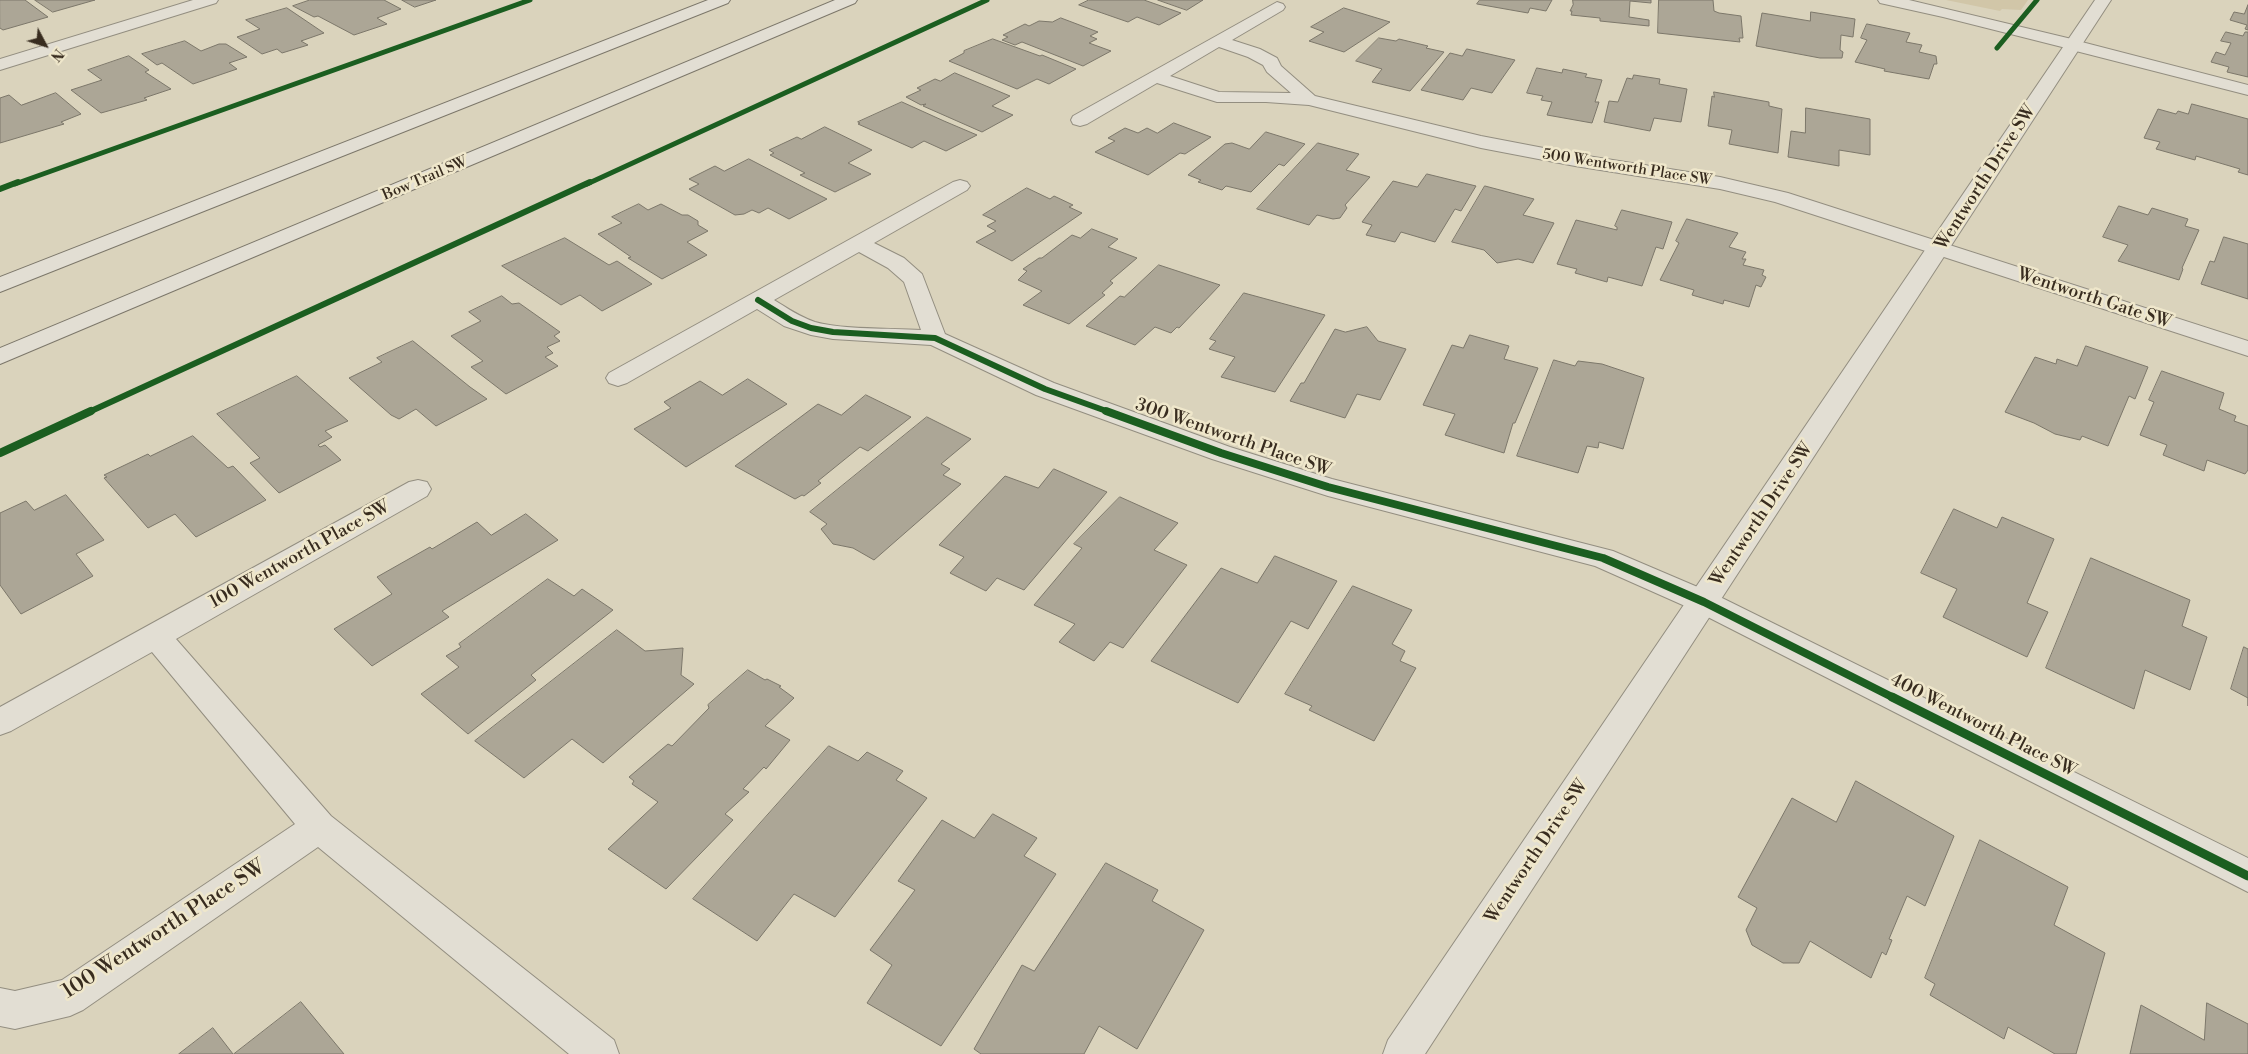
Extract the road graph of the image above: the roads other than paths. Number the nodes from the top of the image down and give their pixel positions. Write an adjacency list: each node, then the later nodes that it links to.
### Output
1 (210, 0): 9 (street)
2 (722, 0): 17 (street)
3 (849, 0): 21 (street, Bow Trail SW)
4 (1886, 0): 8 (street)
5 (2103, 0): 8 (street, Wentworth Drive SW)
6 (1277, 8): 7 (street)
7 (1218, 41): 10 (street); 12 (street, 500 Wentworth Place SW)
8 (2074, 45): 11 (street); 16 (street, Wentworth Drive SW)
9 (0, 65)
10 (1157, 77): 12 (street, 500 Wentworth Place SW); 13 (street)
11 (2248, 90)
12 (1309, 100): 16 (street, 500 Wentworth Place SW)
13 (1080, 120)
14 (960, 186): 15 (street)
15 (858, 244): 18 (street); 19 (street)
16 (1940, 248): 20 (street, Wentworth Gate SW); 24 (street, Wentworth Drive SW)
17 (0, 285)
18 (758, 300): 19 (street, 300 Wentworth Place SW); 22 (street)
19 (935, 338): 24 (street, 300 Wentworth Place SW)
20 (2248, 350)
21 (0, 357)
22 (618, 378)
23 (418, 489): 25 (street, 100 Wentworth Place SW)
24 (1704, 602): 28 (street, 400 Wentworth Place SW); 31 (street, Wentworth Drive SW)
25 (156, 636): 26 (street, 100 Wentworth Place SW); 27 (street)
26 (0, 722)
27 (319, 827): 29 (street, 100 Wentworth Place SW); 30 (street)
28 (2248, 876)
29 (0, 1006)
30 (600, 1054)
31 (1402, 1054)

